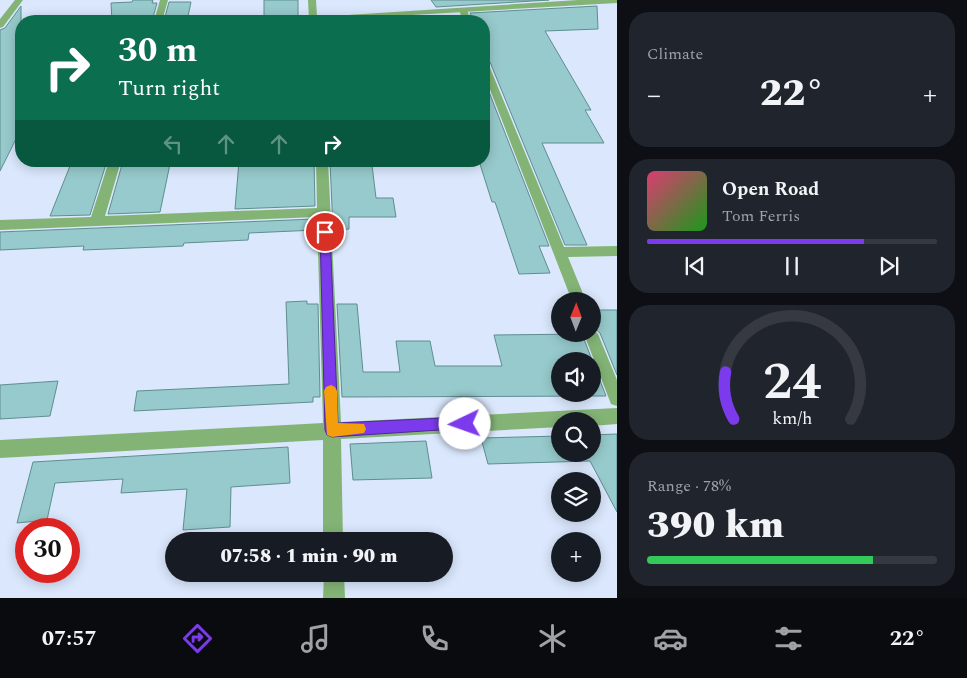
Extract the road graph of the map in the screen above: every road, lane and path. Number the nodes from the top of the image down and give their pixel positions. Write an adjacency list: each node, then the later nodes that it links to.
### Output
1 (19, 0): 10 (street)
2 (164, 0): 6 (street)
3 (312, 0): 7 (street)
4 (617, 0): 5 (street)
5 (463, 10): 8 (street); 9 (lane)
6 (160, 15)
7 (313, 15)
8 (388, 15)
9 (465, 15)
10 (0, 26)
11 (490, 77): 18 (lane)
12 (113, 167): 15 (street)
13 (322, 167): 14 (street)
14 (325, 212): 15 (street); 23 (street)
15 (97, 220): 16 (street)
16 (0, 225)
17 (617, 250): 18 (lane)
18 (559, 252): 19 (lane)
19 (575, 292)
20 (594, 342): 21 (lane)
21 (617, 399)
22 (617, 416): 23 (street)
23 (332, 430): 24 (street); 25 (street)
24 (0, 449)
25 (333, 532)
26 (334, 582): 27 (street)
27 (334, 598)

